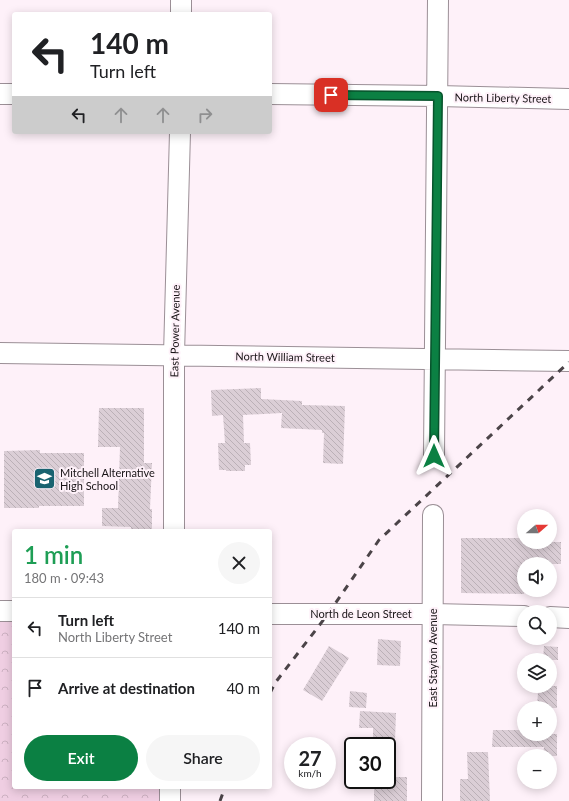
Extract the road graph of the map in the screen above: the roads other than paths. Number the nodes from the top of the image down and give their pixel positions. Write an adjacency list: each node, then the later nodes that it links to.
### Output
1 (181, 0): 3 (street)
2 (438, 0): 7 (street)
3 (181, 12)
4 (0, 94): 5 (street)
5 (12, 94)
6 (272, 94): 7 (street, North Liberty Street)
7 (438, 96): 8 (street, North Liberty Street); 12 (street)
8 (569, 99)
9 (180, 134): 11 (street, East Power Avenue)
10 (0, 353): 11 (street, North William Street)
11 (174, 355): 12 (street, North William Street); 16 (street, East Power Avenue)
12 (434, 359): 13 (street, North William Street); 14 (street)
13 (569, 361)
14 (434, 456)
15 (433, 515): 20 (street, East Stayton Avenue)
16 (174, 529)
17 (0, 611): 18 (street)
18 (12, 611)
19 (272, 614): 20 (street, North de Leon Street)
20 (433, 614): 21 (street, North de Leon Street); 26 (street, East Stayton Avenue)
21 (517, 616)
22 (557, 617): 23 (street)
23 (569, 618)
24 (170, 789): 25 (street)
25 (170, 801)
26 (432, 801)

